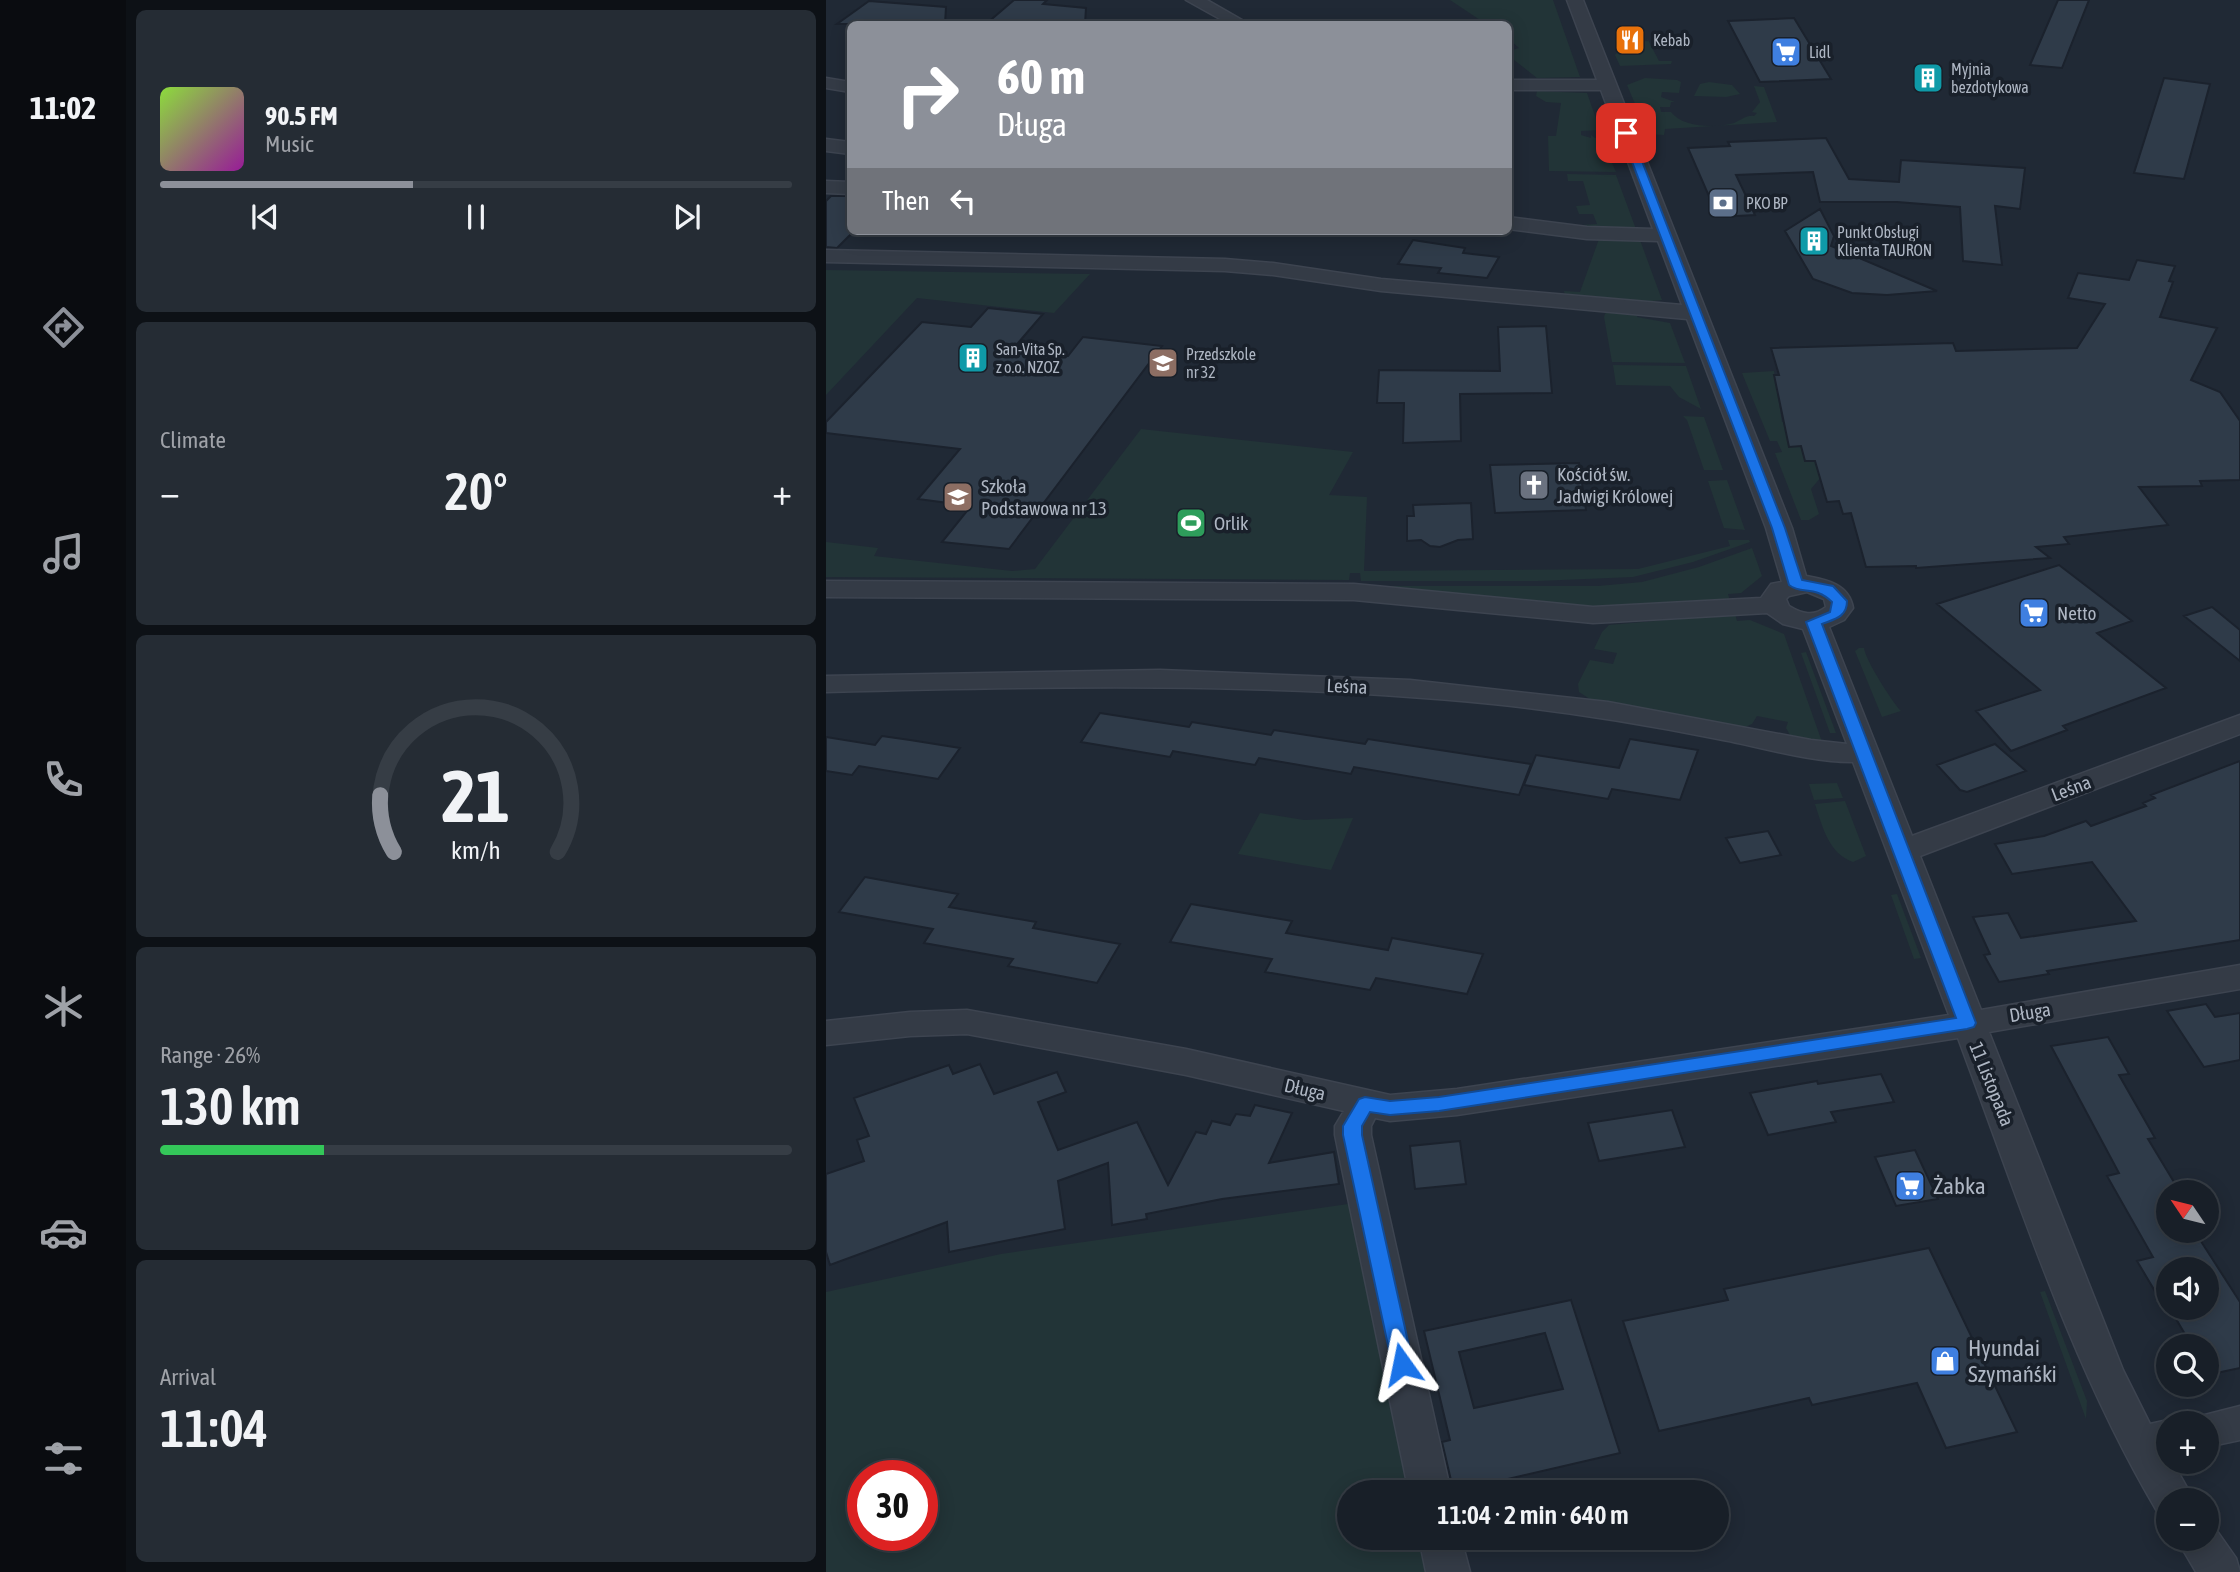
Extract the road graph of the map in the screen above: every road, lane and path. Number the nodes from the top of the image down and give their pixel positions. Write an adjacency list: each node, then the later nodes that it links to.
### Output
1 (1194, 0): 3 (street)
2 (1575, 0): 6 (street)
3 (1235, 21)
4 (826, 83): 7 (street)
5 (1512, 85): 6 (street)
6 (1608, 85): 13 (street)
7 (847, 86)
8 (826, 145): 9 (street)
9 (847, 148)
10 (826, 187): 11 (street)
11 (847, 188)
12 (1512, 224): 13 (street)
13 (1665, 235): 15 (street)
14 (826, 256): 15 (street)
15 (1696, 313): 16 (street)
16 (1796, 585): 18 (street); 19 (street)
17 (826, 589): 18 (street)
18 (1774, 605): 19 (street)
19 (1814, 622): 22 (street, 11 Listopada)
20 (826, 684): 22 (street, Leśna)
21 (2240, 724): 23 (street, Leśna)
22 (1864, 752): 23 (street, 11 Listopada)
23 (1902, 851): 25 (street, 11 Listopada)
24 (2240, 977): 25 (street, Długa)
25 (1967, 1023): 27 (street, Długa); 30 (street, 11 Listopada)
26 (826, 1033): 27 (street, Długa)
27 (1365, 1104): 31 (street)
28 (2240, 1423): 29 (street)
29 (2219, 1427)
30 (2154, 1441): 32 (street, 11 Listopada)
31 (1427, 1480)
32 (2168, 1488)
33 (1443, 1550): 35 (street)
34 (2206, 1551): 36 (street)
35 (1448, 1572)
36 (2221, 1572)

